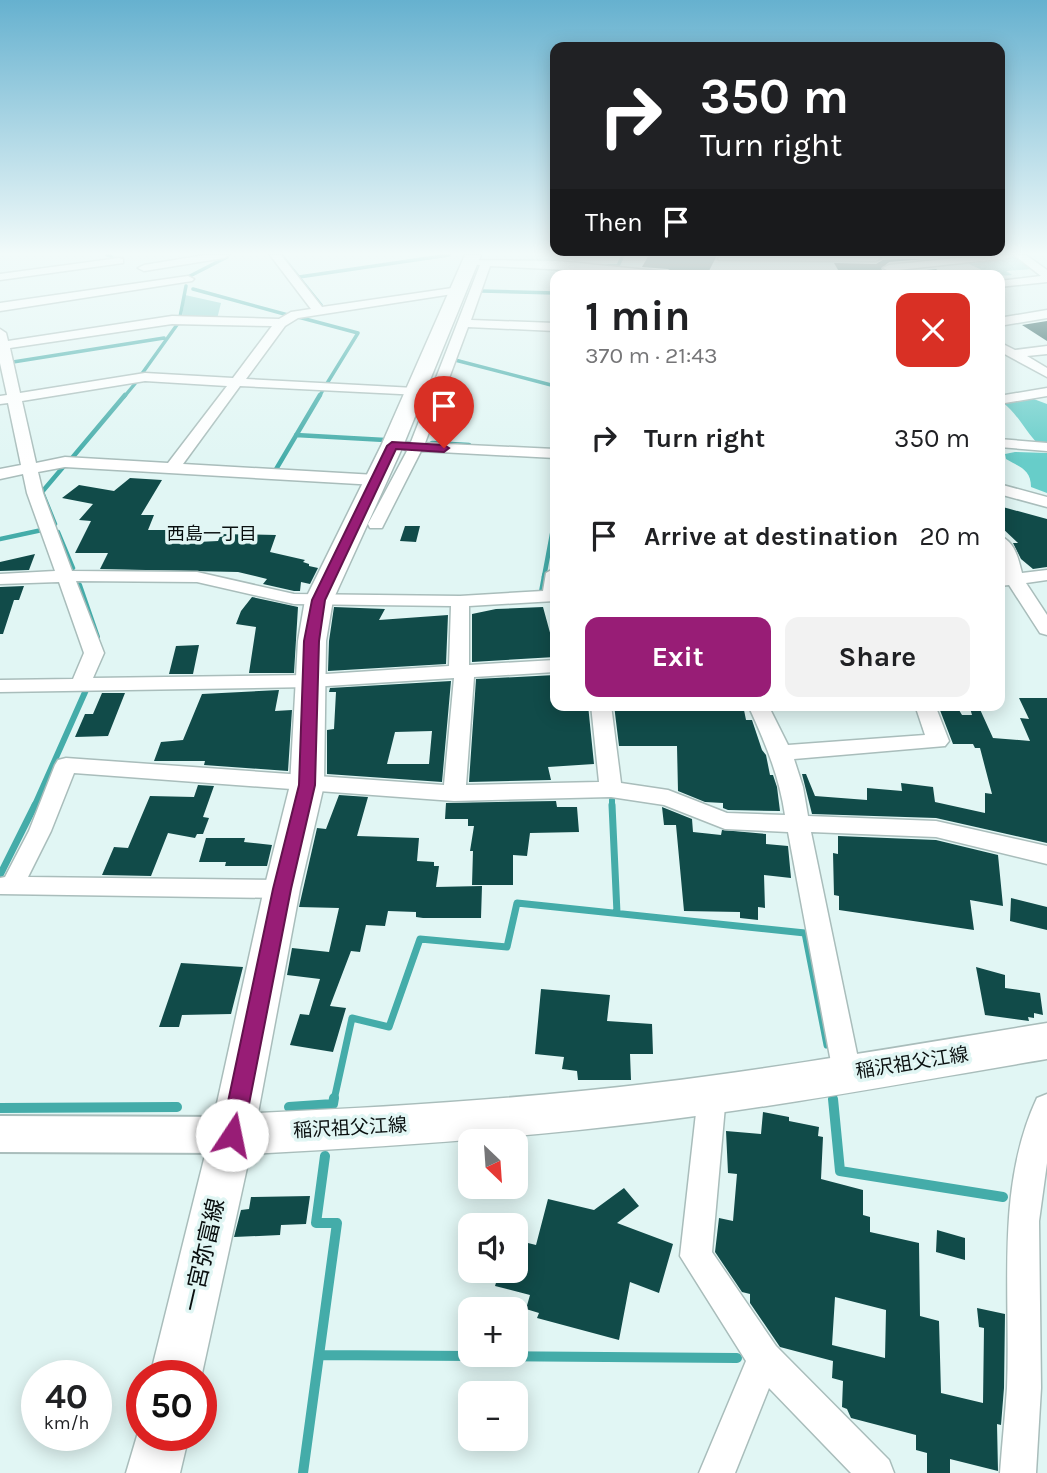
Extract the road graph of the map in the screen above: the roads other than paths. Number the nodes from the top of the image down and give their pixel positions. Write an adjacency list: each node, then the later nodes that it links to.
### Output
1 (281, 323): 12 (street)
2 (462, 323): 18 (street)
3 (142, 324): 7 (street)
4 (444, 324): 13 (main road)
5 (479, 324): 6 (street)
6 (550, 327)
7 (1, 341): 15 (street)
8 (1005, 349): 10 (street)
9 (1047, 350): 10 (street)
10 (1013, 354): 11 (street)
11 (1047, 373)
12 (235, 382): 13 (street); 15 (street); 22 (street)
13 (415, 392): 18 (main road)
14 (1043, 395): 16 (street)
15 (7, 399): 21 (street)
16 (1005, 399)
17 (1005, 444): 19 (street)
18 (404, 446): 20 (street); 24 (main road); 27 (street)
19 (1047, 447)
20 (550, 454)
21 (29, 468): 22 (street); 23 (street); 30 (street)
22 (172, 468): 24 (street)
23 (0, 474)
24 (376, 480): 34 (main road)
25 (1005, 491): 26 (street)
26 (1047, 502)
27 (376, 524)
28 (1005, 549): 32 (street)
29 (1047, 575): 32 (street)
30 (64, 576): 31 (street); 34 (street); 40 (street)
31 (0, 579)
32 (1007, 580): 36 (street)
33 (550, 596): 35 (street)
34 (318, 600): 35 (street); 39 (main road)
35 (460, 601): 38 (street)
36 (1047, 629)
37 (550, 666): 38 (street)
38 (461, 672): 39 (street); 48 (street)
39 (311, 681): 40 (street); 46 (main road)
40 (79, 685): 41 (street)
41 (0, 686)
42 (602, 711): 47 (street)
43 (761, 711): 45 (street)
44 (927, 711): 45 (street)
45 (781, 753): 49 (street)
46 (307, 785): 48 (street); 51 (street); 52 (main road)
47 (611, 789): 48 (street); 49 (street)
48 (453, 793)
49 (798, 825): 50 (street); 54 (street)
50 (1047, 855)
51 (6, 886): 52 (street)
52 (282, 889): 58 (main road)
53 (1047, 1041): 54 (main road, 稲沢祖父江線)
54 (847, 1073): 55 (main road, 稲沢祖父江線)
55 (712, 1095): 58 (main road, 稲沢祖父江線); 60 (street)
56 (1047, 1107): 59 (street)
57 (0, 1134): 58 (street)
58 (232, 1135): 61 (main road, 一宮弥富線)
59 (1040, 1165): 66 (street)
60 (764, 1358): 64 (street); 65 (street)
61 (180, 1360)
62 (158, 1451): 63 (main road)
63 (153, 1473)
64 (717, 1473)
65 (876, 1473)
66 (1018, 1473)

